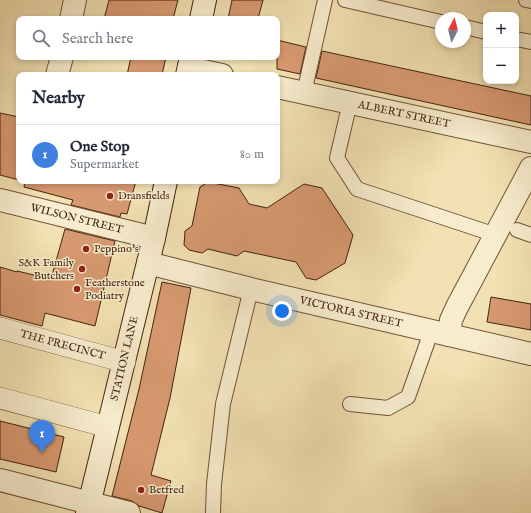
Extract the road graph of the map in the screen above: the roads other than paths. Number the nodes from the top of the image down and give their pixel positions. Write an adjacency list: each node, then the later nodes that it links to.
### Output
1 (76, 0): 7 (street)
2 (205, 0): 8 (street)
3 (325, 0): 19 (lane)
4 (345, 0): 9 (lane)
5 (526, 0): 6 (lane)
6 (531, 1)
7 (72, 16)
8 (201, 16)
9 (435, 21)
10 (471, 28): 11 (lane)
11 (483, 31)
12 (519, 40): 13 (lane)
13 (531, 42)
14 (61, 60): 16 (street)
15 (189, 67): 17 (street)
16 (58, 72)
17 (210, 72)
18 (280, 88): 19 (street, ALBERT STREET)
19 (304, 93): 20 (street, ALBERT STREET)
20 (350, 102): 21 (street, ALBERT STREET); 26 (lane)
21 (531, 142)
22 (531, 168): 26 (street)
23 (165, 184): 28 (street, STATION LANE)
24 (0, 200): 28 (street, WILSON STREET)
25 (517, 230): 27 (lane)
26 (496, 235): 32 (street)
27 (531, 235)
28 (154, 238): 29 (street, STATION LANE)
29 (148, 263): 30 (street, VICTORIA STREET); 34 (street, STATION LANE)
30 (251, 289): 32 (street, VICTORIA STREET); 41 (lane)
31 (0, 328): 34 (street, THE PRECINCT)
32 (440, 334): 33 (street, VICTORIA STREET); 36 (lane)
33 (531, 354)
34 (125, 362): 37 (street, STATION LANE)
35 (0, 398): 37 (street)
36 (350, 404)
37 (108, 427): 39 (street, STATION LANE)
38 (0, 480): 39 (street)
39 (88, 508): 40 (street)
40 (128, 513)
41 (213, 513)

